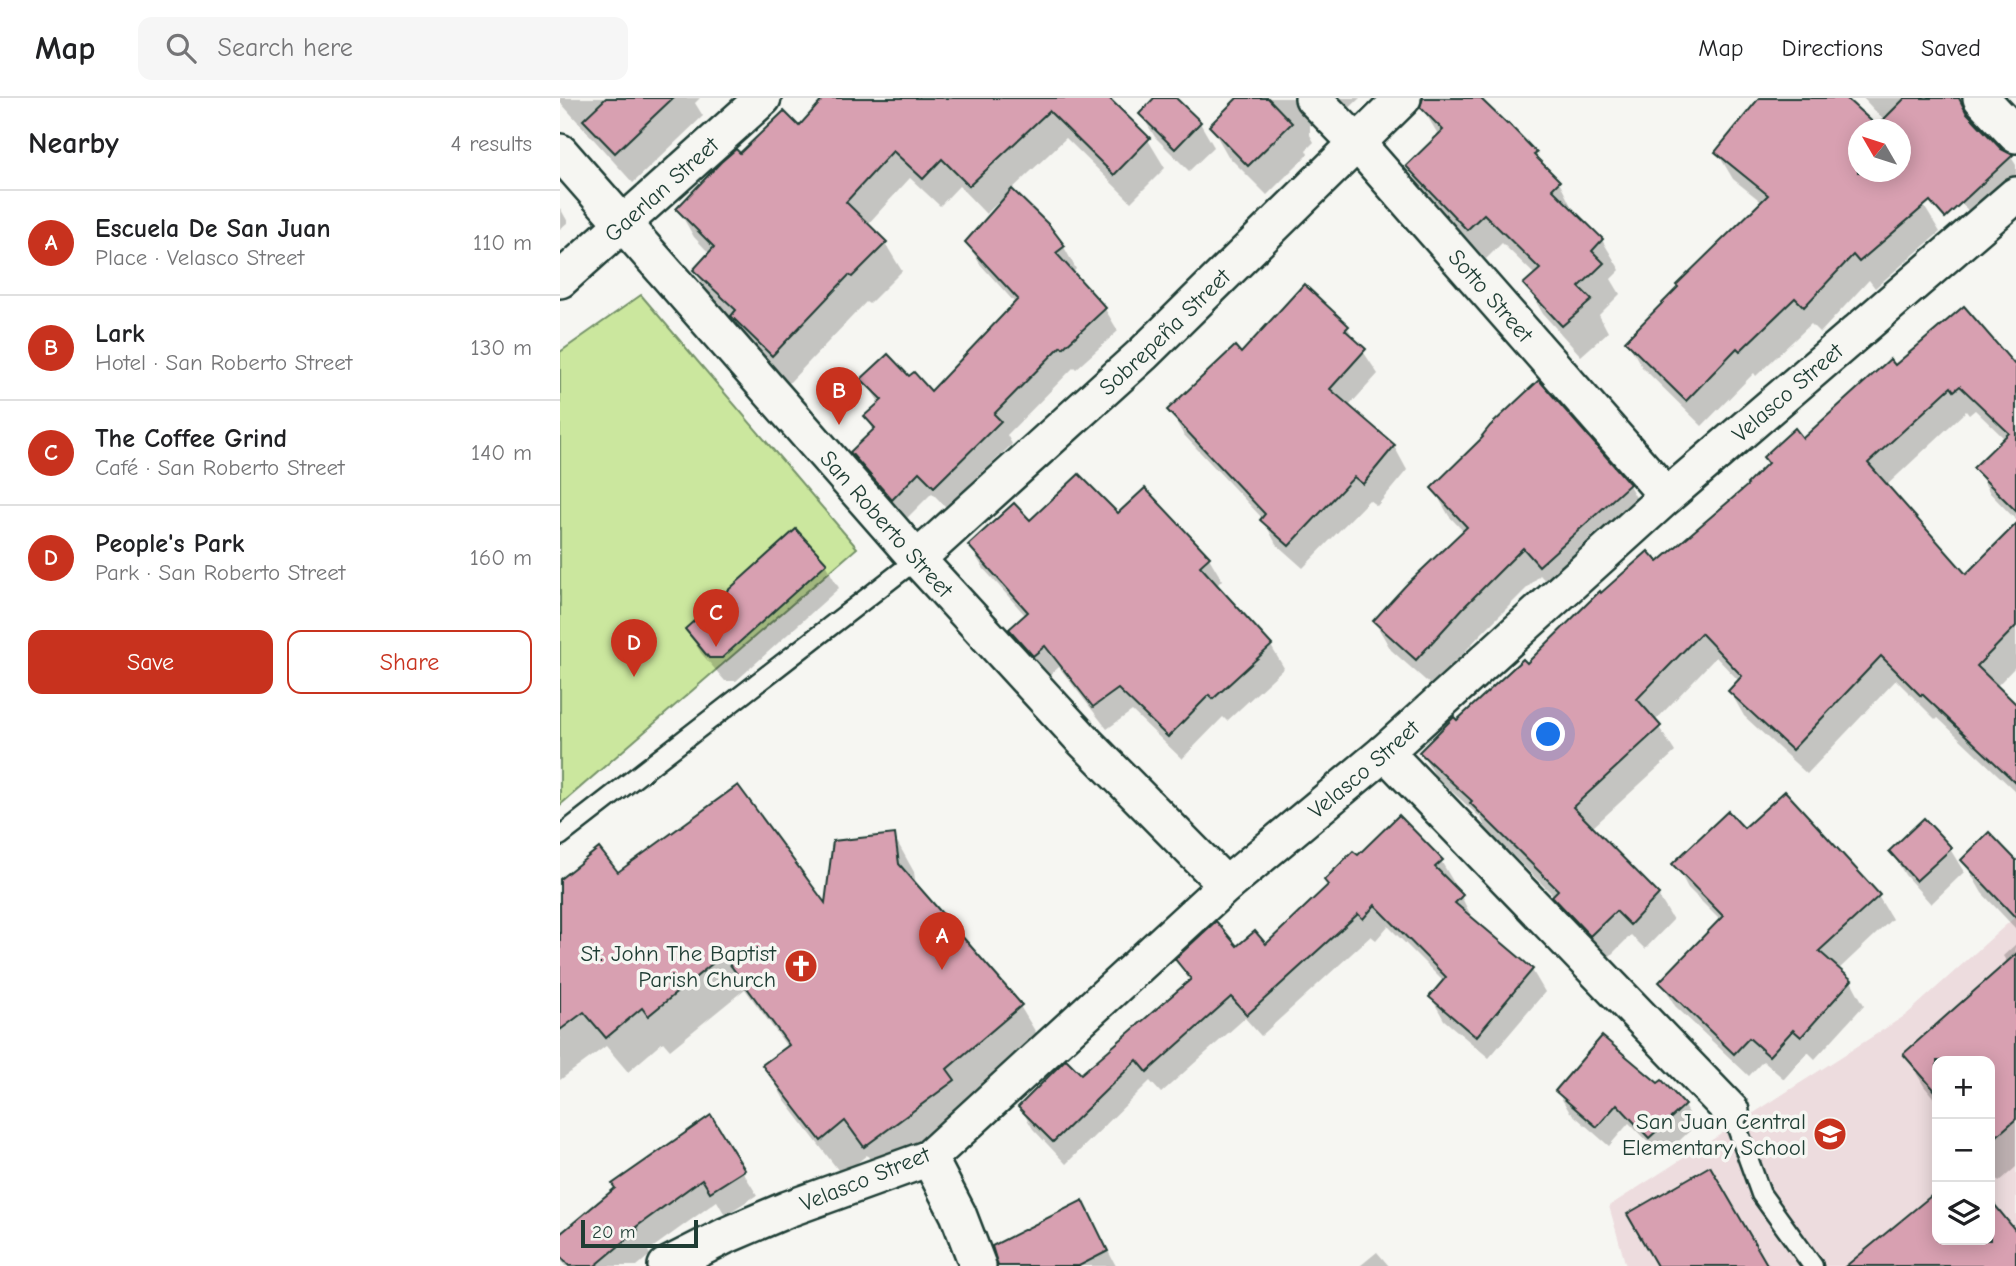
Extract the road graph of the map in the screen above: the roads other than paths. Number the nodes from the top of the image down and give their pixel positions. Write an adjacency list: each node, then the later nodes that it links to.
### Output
1 (763, 98): 9 (street, Gaerlan Street)
2 (1312, 98): 6 (street, Sotto Street)
3 (1403, 98): 6 (street, Sobrepeña Street)
4 (1981, 98): 5 (street)
5 (2016, 135)
6 (1356, 142): 11 (street, Sotto Street); 12 (street, Sobrepeña Street)
7 (560, 152): 9 (street, San Roberto Street)
8 (2016, 195): 11 (street, Velasco Street)
9 (624, 225): 10 (street, Gaerlan Street); 12 (street, San Roberto Street)
10 (560, 281)
11 (1667, 496): 13 (street, Velasco Street)
12 (918, 559): 14 (lane); 15 (street, San Roberto Street)
13 (1385, 752): 15 (street, Velasco Street); 16 (street)
14 (560, 836)
15 (1226, 885): 17 (street, Velasco Street)
16 (1731, 1111): 20 (lane)
17 (929, 1158): 18 (street, Velasco Street); 19 (street)
18 (666, 1266)
19 (978, 1266)
20 (1813, 1266)

